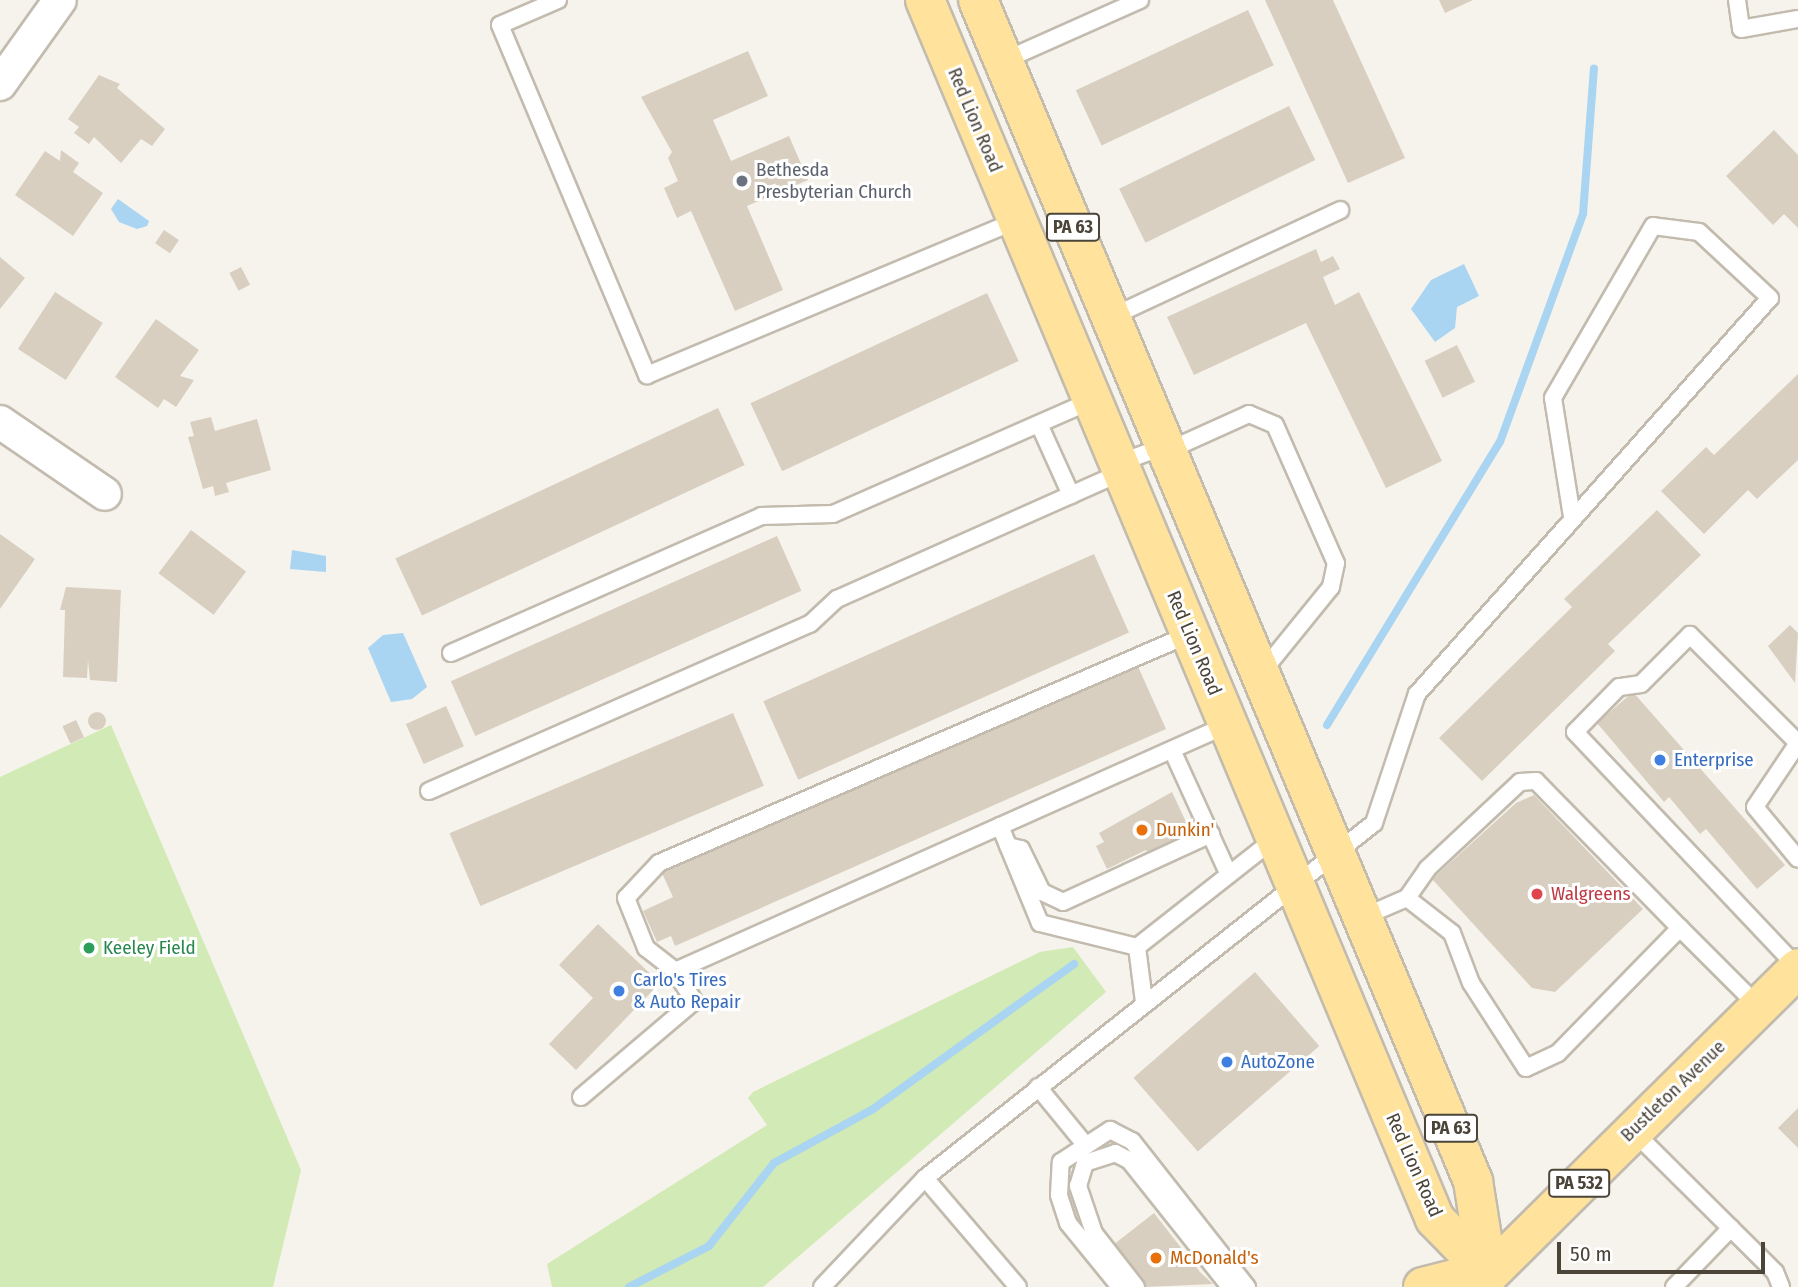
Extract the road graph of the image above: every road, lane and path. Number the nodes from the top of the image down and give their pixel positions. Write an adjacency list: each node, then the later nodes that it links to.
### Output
1 (60, 0): 9 (street)
2 (558, 0): 11 (lane)
3 (925, 0): 11 (main road, Red Lion Road / PA 63)
4 (978, 0): 8 (main road, PA 63)
5 (1140, 0): 8 (lane)
6 (1737, 0): 7 (lane)
7 (1798, 19)
8 (1003, 61): 12 (main road, PA 63)
9 (0, 84)
10 (1340, 209): 12 (lane)
11 (1018, 220): 13 (main road, Red Lion Road / PA 63)
12 (1110, 315): 13 (main road); 17 (main road, PA 63)
13 (1065, 332): 14 (main road, Red Lion Road / PA 63)
14 (1093, 400): 16 (lane); 18 (main road, Red Lion Road / PA 63)
15 (0, 422): 19 (street)
16 (1039, 424): 20 (lane); 23 (lane)
17 (1166, 449): 18 (lane); 24 (main road, PA 63); 24 (lane)
18 (1121, 468): 20 (lane); 22 (main road, Red Lion Road / PA 63)
19 (105, 494)
20 (1070, 495): 28 (lane)
21 (1572, 516): 21 (lane); 33 (lane)
22 (1190, 634): 25 (main road, Red Lion Road / PA 63); 42 (lane)
23 (451, 653)
24 (1260, 674): 33 (main road, PA 63)
25 (1228, 724): 27 (lane); 31 (main road, Red Lion Road / PA 63)
26 (1798, 743): 34 (lane); 41 (lane)
27 (1172, 750): 29 (lane); 30 (lane)
28 (429, 791)
29 (1000, 826): 32 (lane); 42 (lane)
30 (1210, 834): 32 (lane); 35 (lane)
31 (1277, 836): 35 (lane); 36 (main road, Red Lion Road / PA 63)
32 (1008, 846): 40 (lane)
33 (1335, 852): 36 (lane); 38 (main road, PA 63)
34 (1798, 859)
35 (1229, 874): 40 (lane)
36 (1296, 880): 43 (lane); 51 (main road, Red Lion Road / PA 63)
37 (1407, 898): 38 (lane); 39 (lane); 39 (lane)
38 (1363, 917): 51 (main road, PA 63)
39 (1680, 928): 44 (lane)
40 (1137, 947): 43 (lane)
41 (1798, 968): 44 (main road, Bustleton Avenue / PA 532)
42 (675, 971): 46 (lane)
43 (1144, 1002): 45 (lane)
44 (1759, 1007): 47 (main road, Bustleton Avenue / PA 532)
45 (1038, 1087): 48 (lane); 49 (lane)
46 (581, 1097)
47 (1632, 1130): 50 (lane); 51 (main road, Bustleton Avenue / PA 532)
48 (1083, 1142): 54 (lane); 56 (lane)
49 (925, 1178): 52 (lane); 53 (lane)
50 (1731, 1228): 58 (lane); 59 (lane)
51 (1485, 1282): 57 (main road, Bustleton Avenue / PA 532)
52 (822, 1287)
53 (1018, 1287)
54 (1120, 1287)
55 (1136, 1287): 56 (lane)
56 (1247, 1287)
57 (1423, 1287)
58 (1674, 1287)
59 (1781, 1287)

